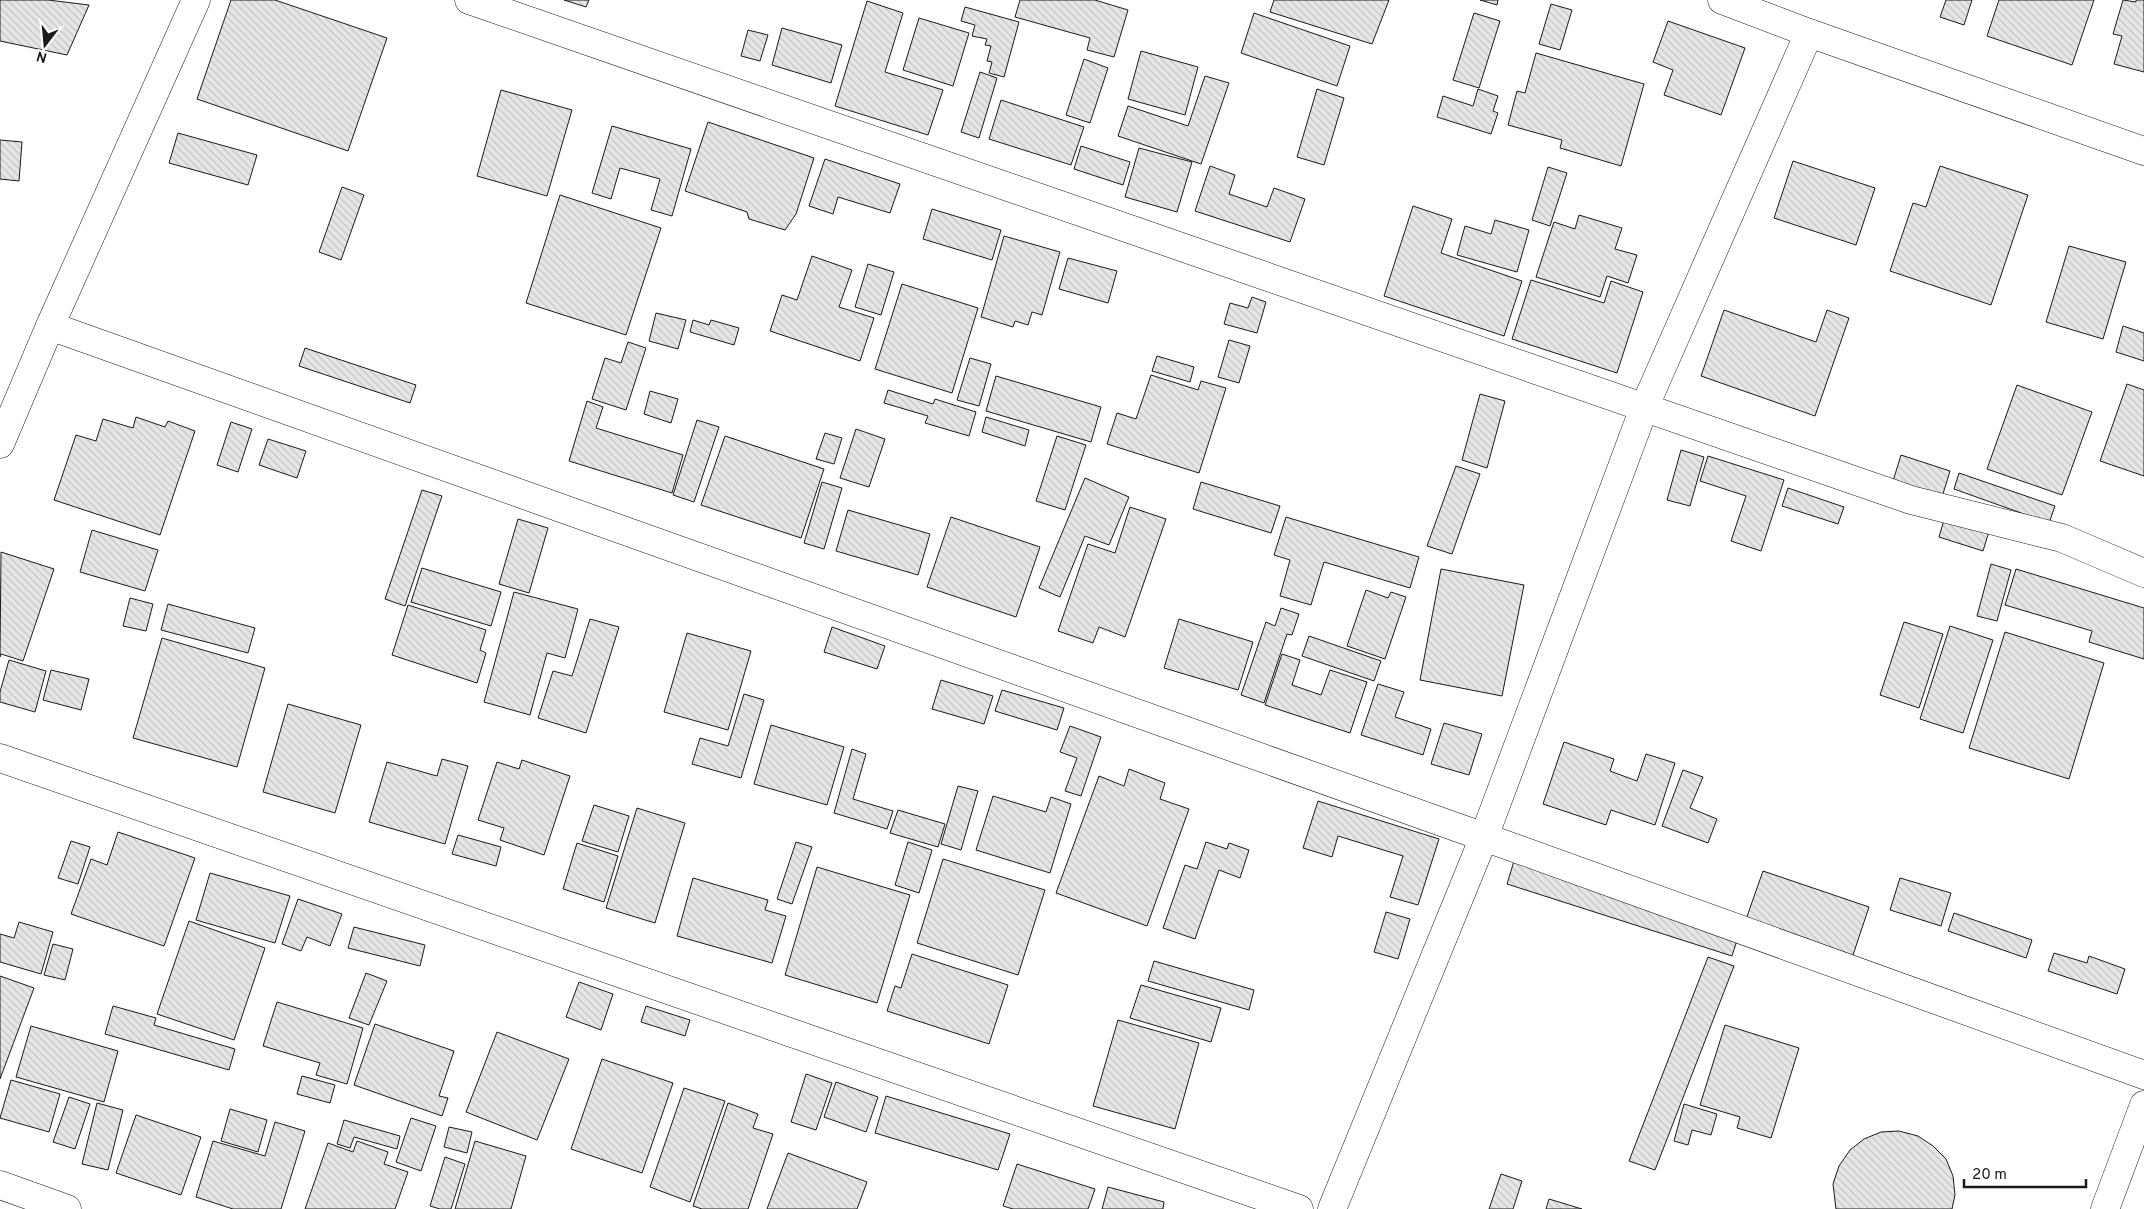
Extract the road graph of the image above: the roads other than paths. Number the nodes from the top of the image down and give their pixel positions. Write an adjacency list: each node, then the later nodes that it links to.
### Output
1 (196, 0): 6 (street)
2 (469, 0): 7 (street)
3 (1722, 0): 4 (street)
4 (1809, 33): 5 (street); 7 (street)
5 (2144, 150)
6 (50, 326): 8 (street); 11 (street)
7 (1644, 408): 9 (street); 11 (street)
8 (0, 444)
9 (2144, 573)
10 (0, 758): 16 (street)
11 (1484, 836): 12 (street); 17 (street)
12 (2144, 1075)
13 (2144, 1105): 18 (street)
14 (0, 1185): 15 (street)
15 (67, 1209)
16 (1299, 1209)
17 (1332, 1209)
18 (2105, 1209)

